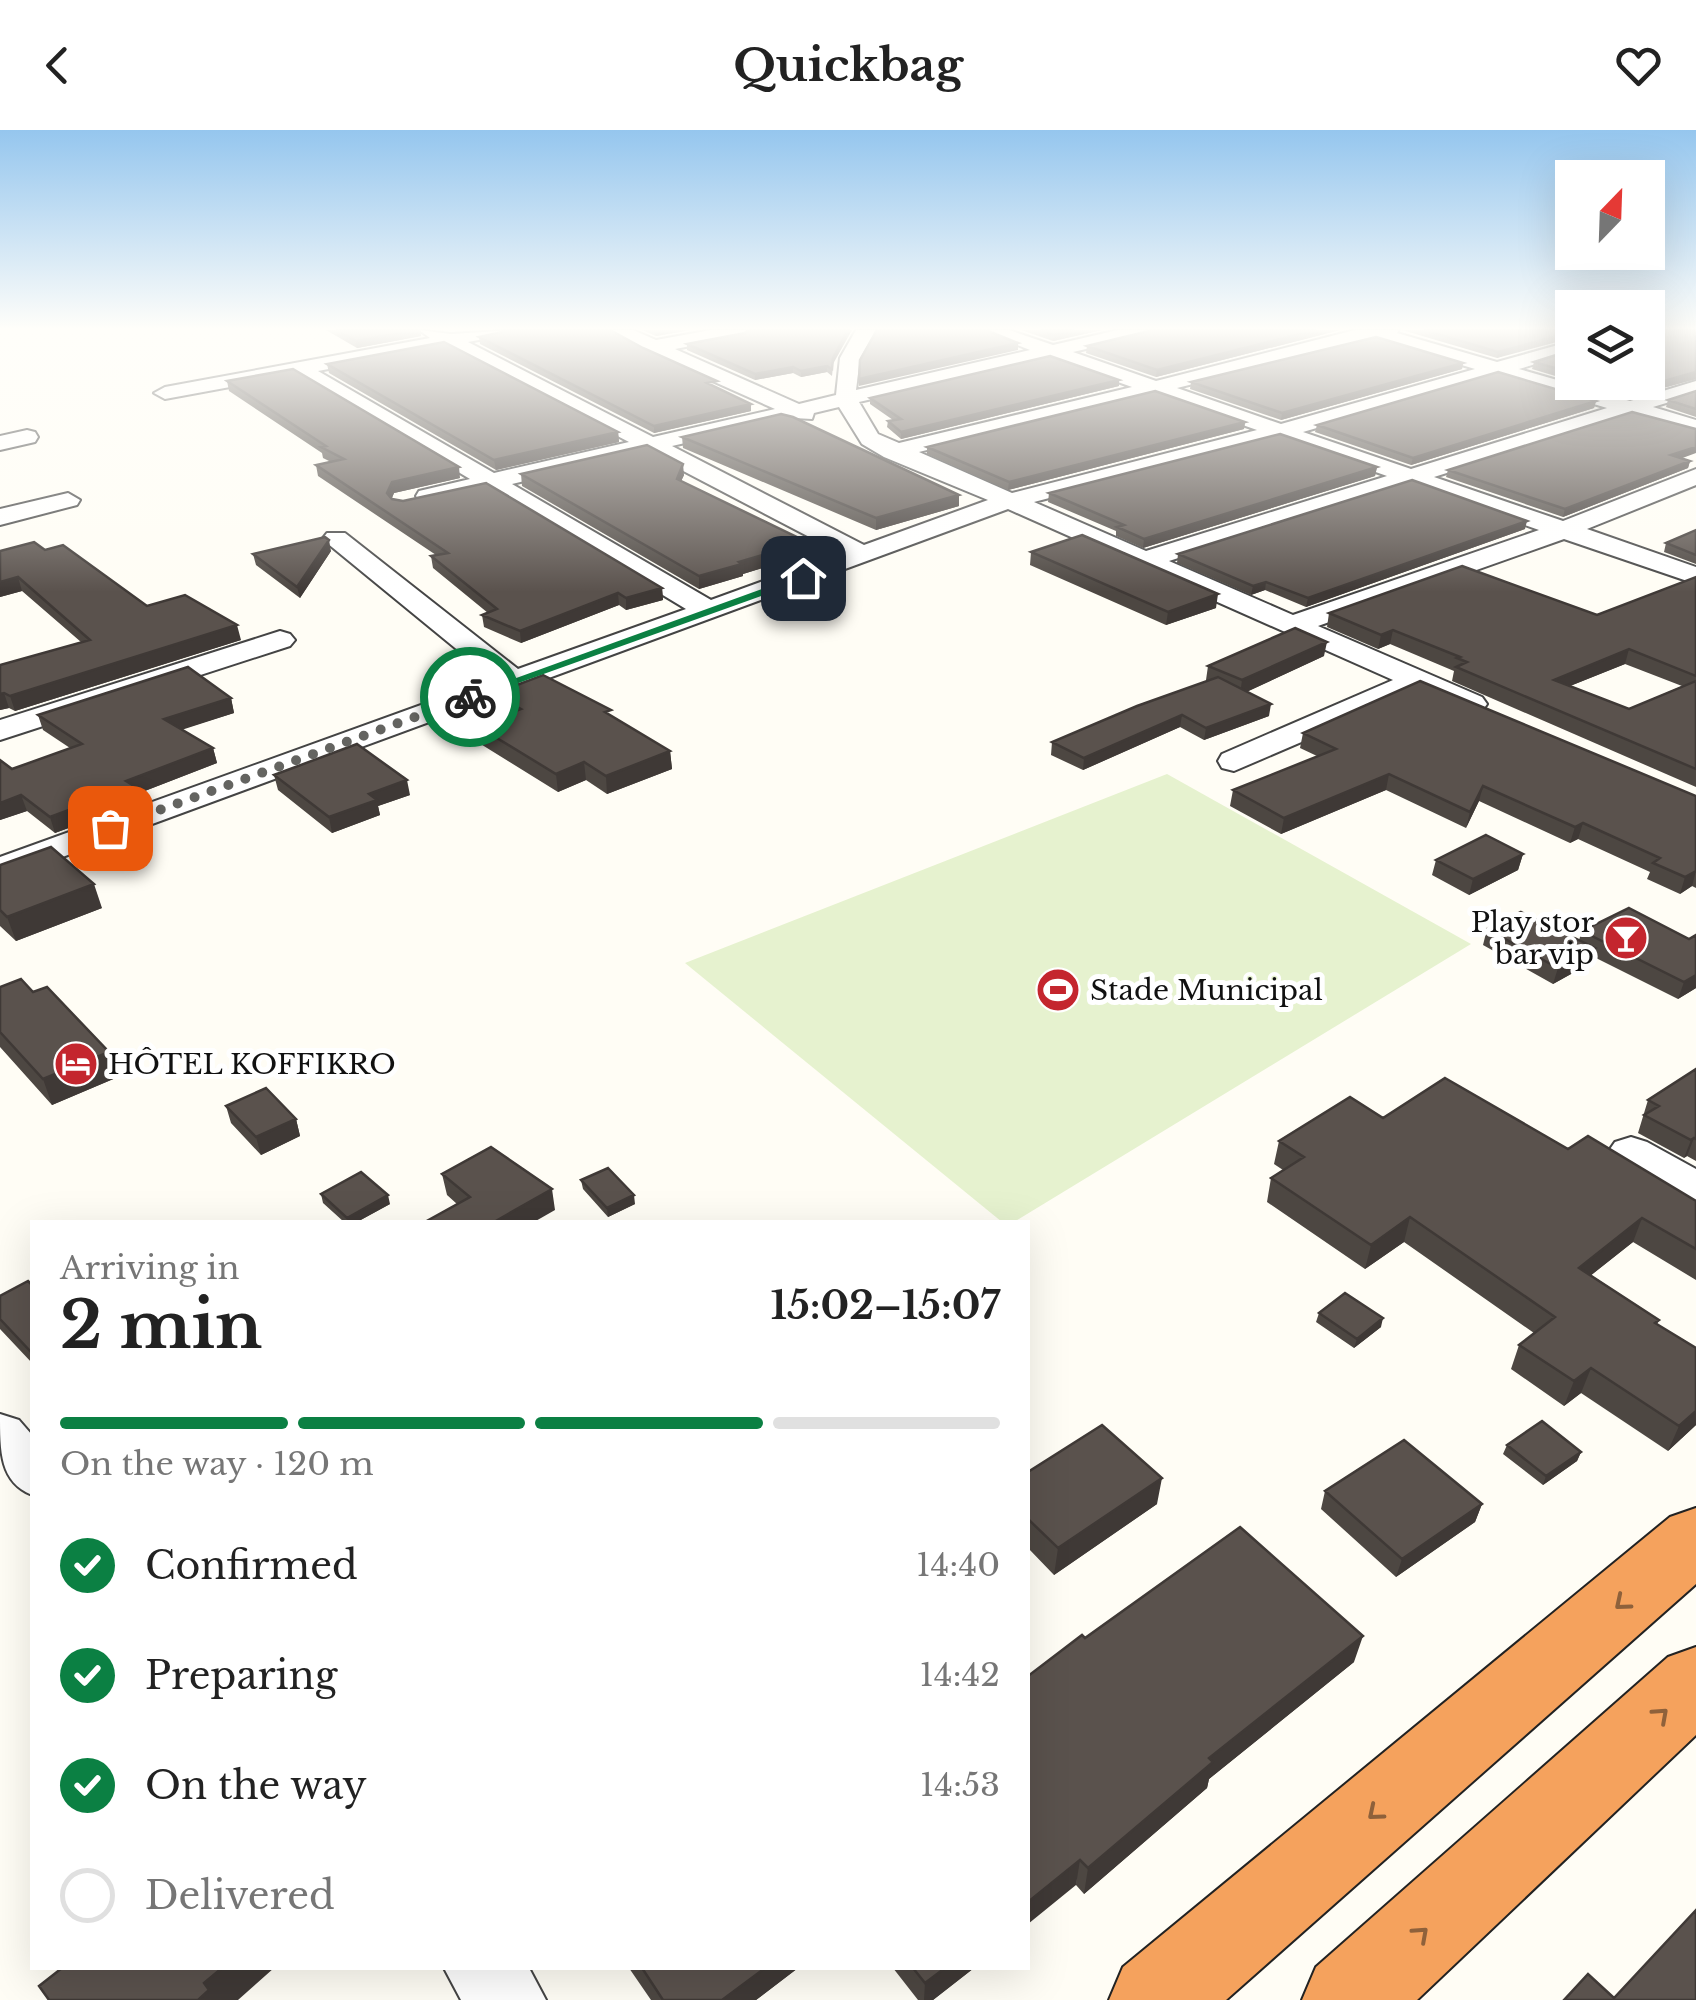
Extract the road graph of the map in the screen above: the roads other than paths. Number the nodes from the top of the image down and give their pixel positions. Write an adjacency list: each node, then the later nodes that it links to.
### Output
1 (381, 417): 19 (street)
2 (593, 417): 15 (street)
3 (763, 417): 15 (street)
4 (812, 417): 16 (street)
5 (852, 417): 16 (street)
6 (1016, 417): 16 (street)
7 (1242, 417): 12 (street)
8 (1329, 417): 12 (street)
9 (1603, 417): 18 (street)
10 (1664, 417): 11 (street)
11 (1696, 427)
12 (1281, 431): 18 (street); 22 (street)
13 (26, 437): 14 (street)
14 (0, 443)
15 (645, 445): 19 (street); 26 (street)
16 (881, 445): 22 (street)
17 (1696, 476): 24 (street)
18 (1410, 478): 24 (street); 27 (street)
19 (490, 482): 21 (street); 29 (street)
20 (68, 500): 23 (street)
21 (404, 502)
22 (1006, 502): 26 (street); 27 (street)
23 (0, 517)
24 (1562, 531): 28 (street); 30 (street)
25 (336, 538): 32 (street)
26 (864, 555): 29 (street)
27 (1142, 561): 30 (street)
28 (1696, 576)
29 (710, 611): 32 (street)
30 (1290, 626): 33 (street)
31 (280, 640): 35 (street)
32 (514, 680): 37 (street)
33 (1417, 681): 34 (street); 36 (street)
34 (1489, 712)
35 (0, 730)
36 (1234, 761)
37 (0, 868)
38 (1631, 1152): 39 (street)
39 (1696, 1189)
40 (0, 1436): 41 (street)
41 (30, 1471)
42 (1696, 1539): 46 (highway, one-way to 46)
43 (1696, 1684): 47 (highway, one-way to 43)
44 (482, 1970): 45 (street)
45 (510, 2000)
46 (1156, 2000)
47 (1348, 2000)

